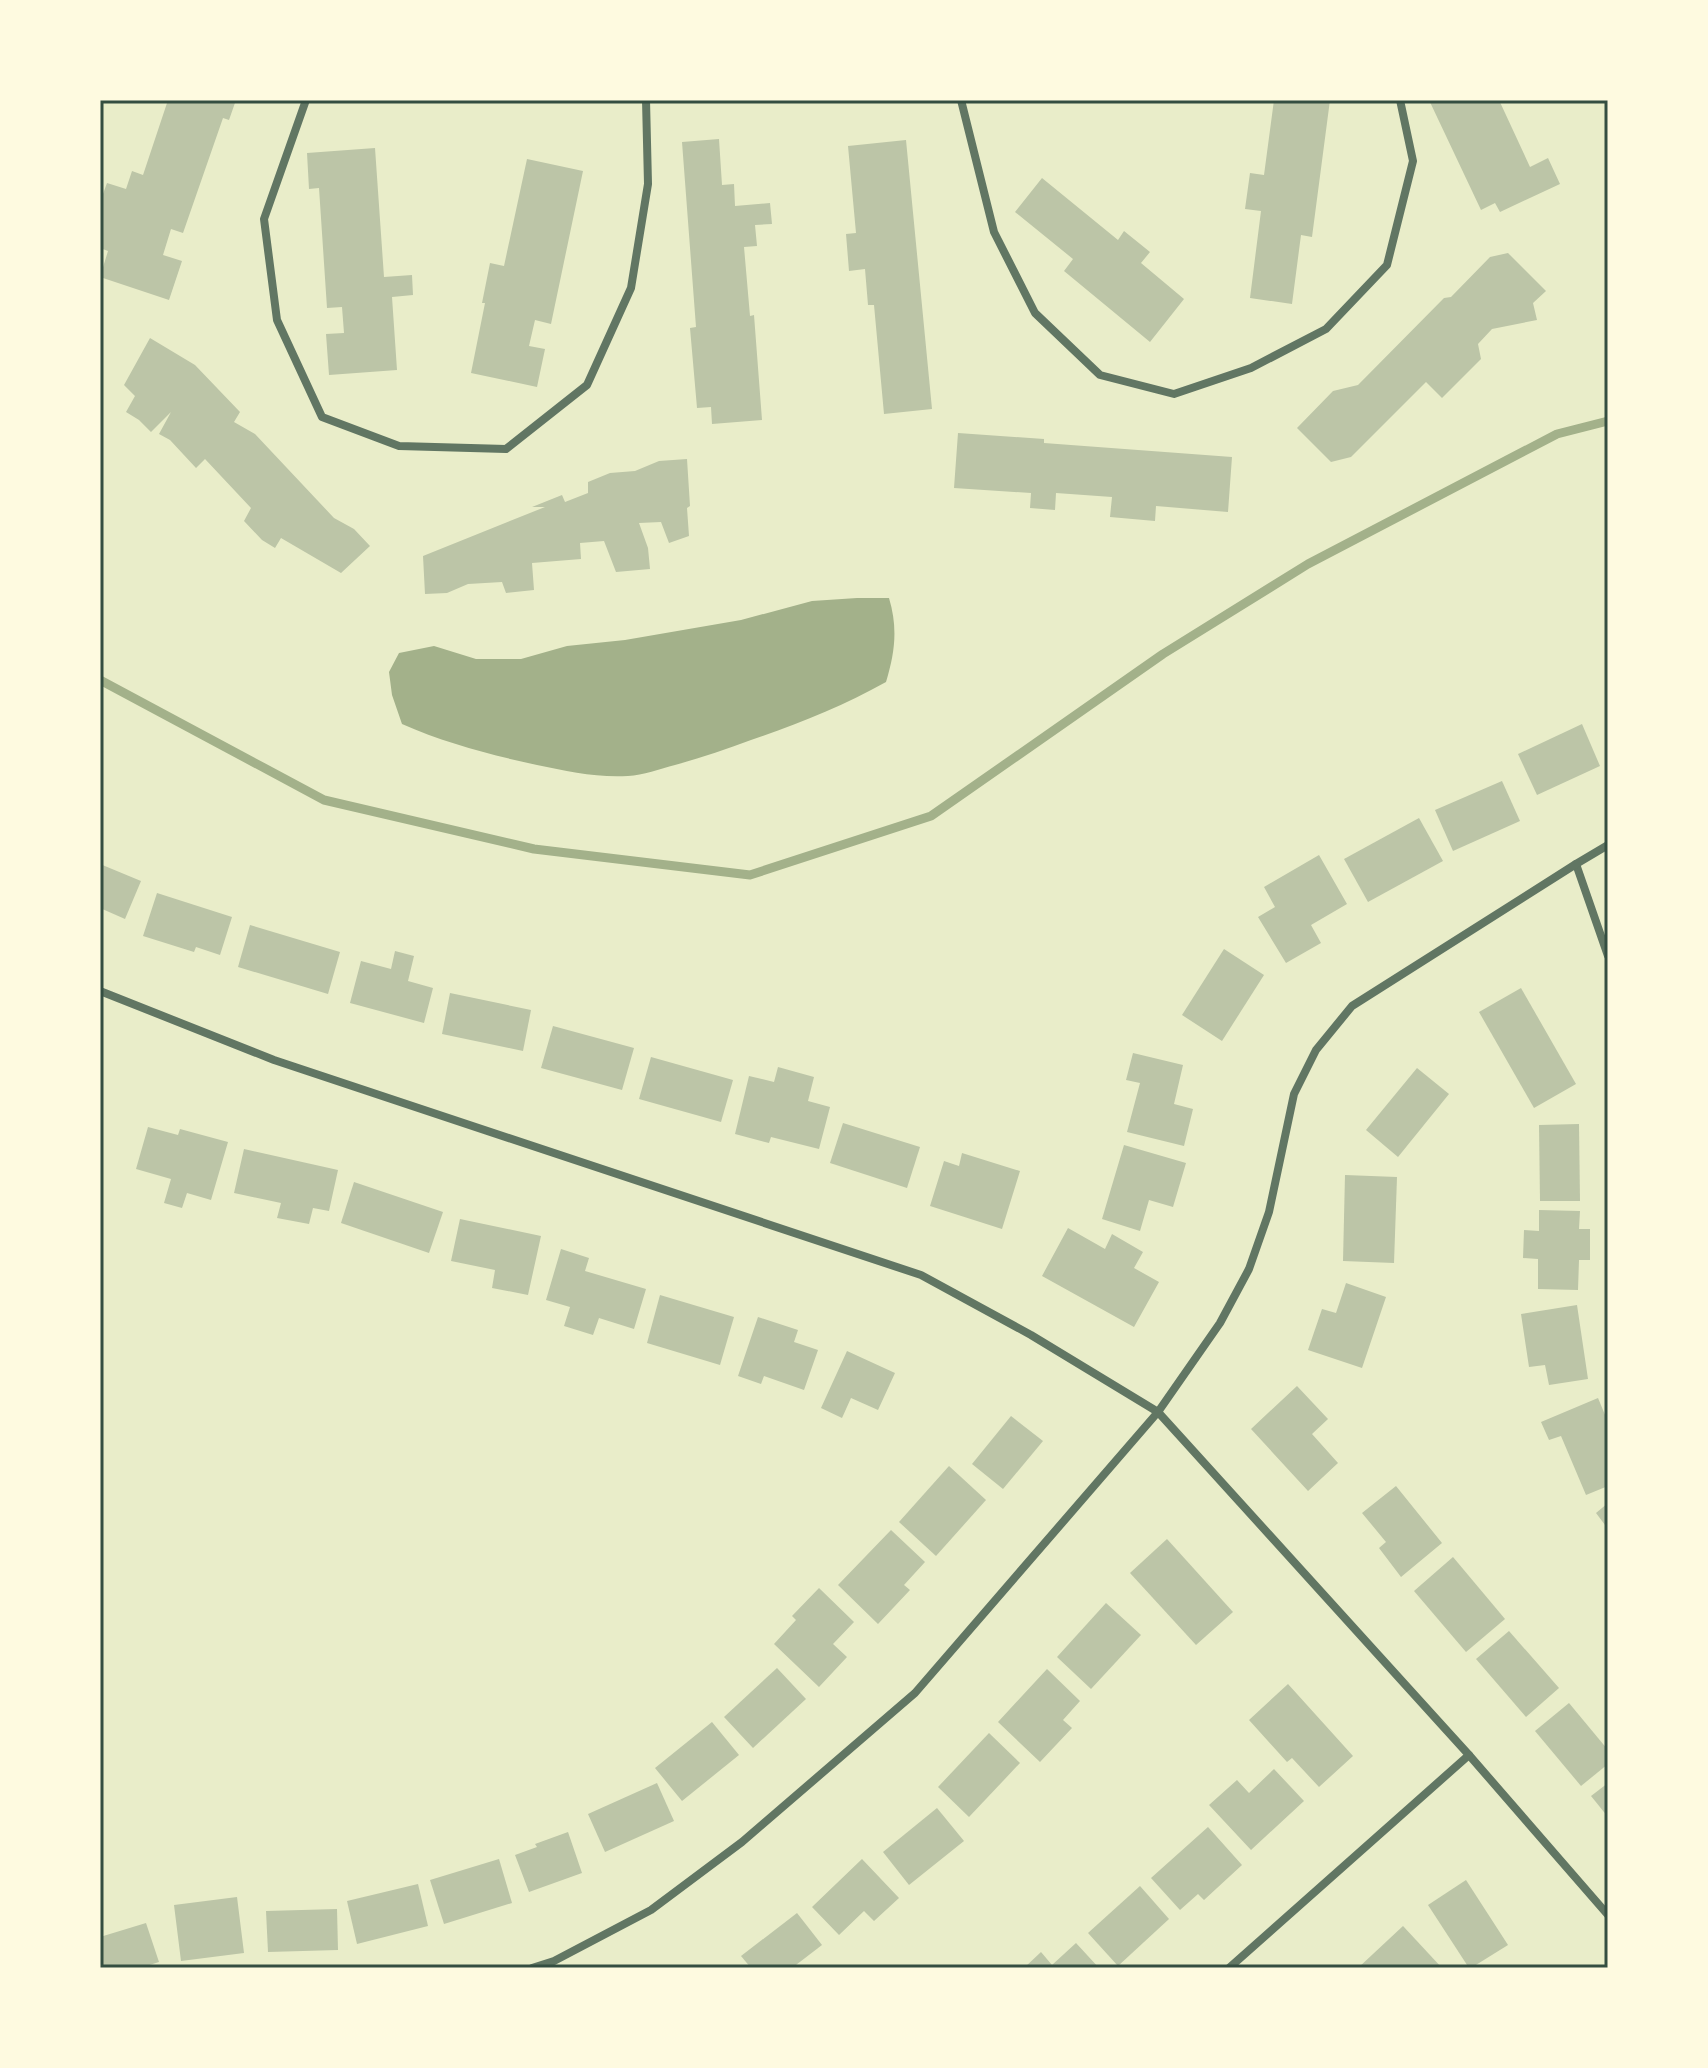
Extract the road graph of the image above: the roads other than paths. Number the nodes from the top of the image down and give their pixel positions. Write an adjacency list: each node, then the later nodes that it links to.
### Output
1 (306, 100): 2 (street)
2 (646, 100)
3 (961, 100): 4 (street)
4 (1400, 100)
5 (1608, 845): 6 (street)
6 (1576, 864): 7 (street); 9 (street)
7 (1608, 956)
8 (100, 991): 9 (street)
9 (1158, 1412): 10 (street); 12 (street)
10 (1469, 1755): 11 (street); 13 (street)
11 (1608, 1915)
12 (532, 1968)
13 (1229, 1968)

